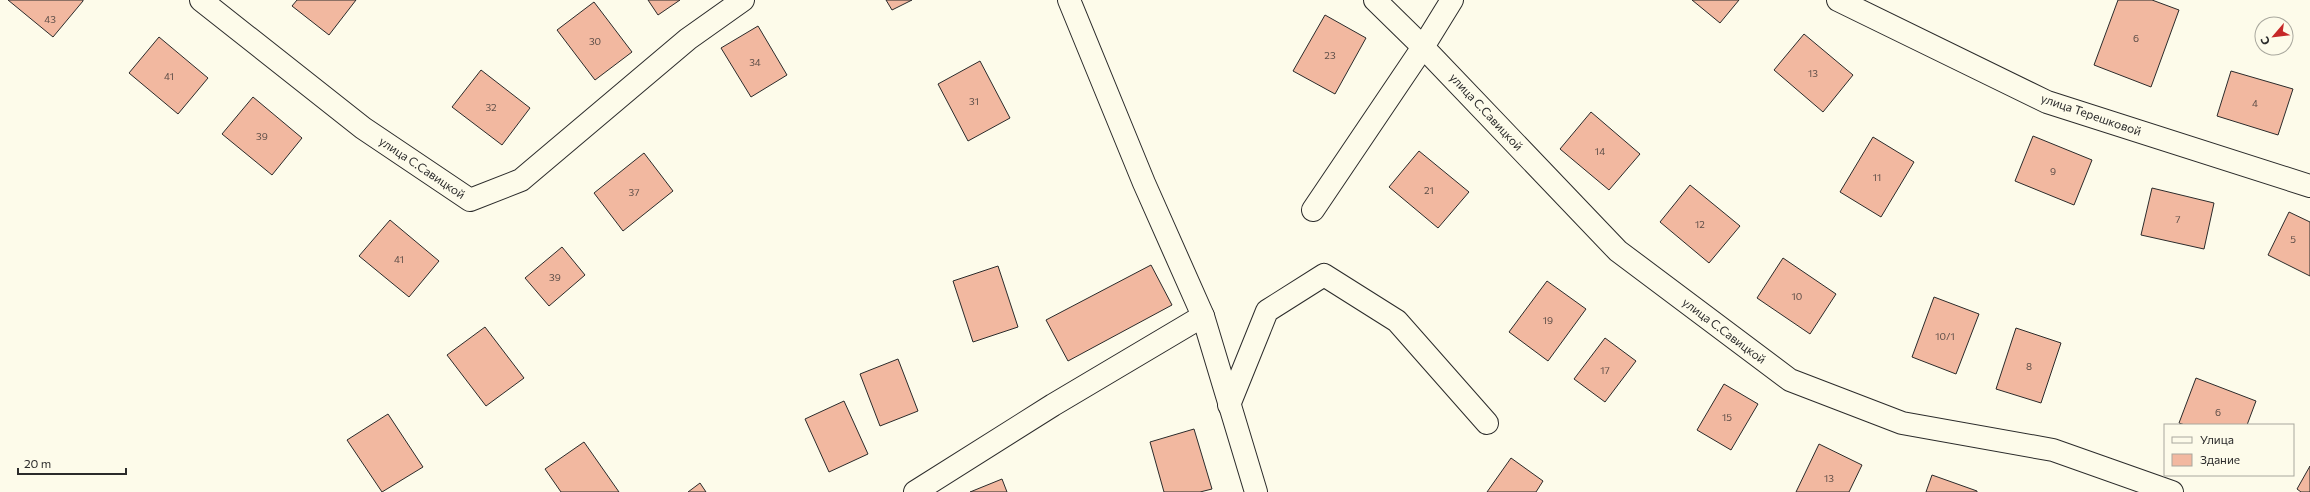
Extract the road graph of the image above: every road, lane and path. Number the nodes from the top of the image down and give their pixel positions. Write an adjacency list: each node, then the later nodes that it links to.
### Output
1 (201, 0): 2 (street, улица С.Савицкой)
2 (743, 0)
3 (1068, 0): 10 (street)
4 (1375, 0): 7 (street, улица С.Савицкой)
5 (1452, 0): 7 (street)
6 (1838, 0): 8 (street, улица Терешковой)
7 (1424, 47): 9 (street); 15 (street, улица С.Савицкой)
8 (2310, 186)
9 (1313, 210)
10 (1202, 316): 11 (street); 13 (street)
11 (1229, 405): 12 (street); 14 (street)
12 (1487, 423)
13 (915, 492)
14 (1256, 492)
15 (2172, 492)

